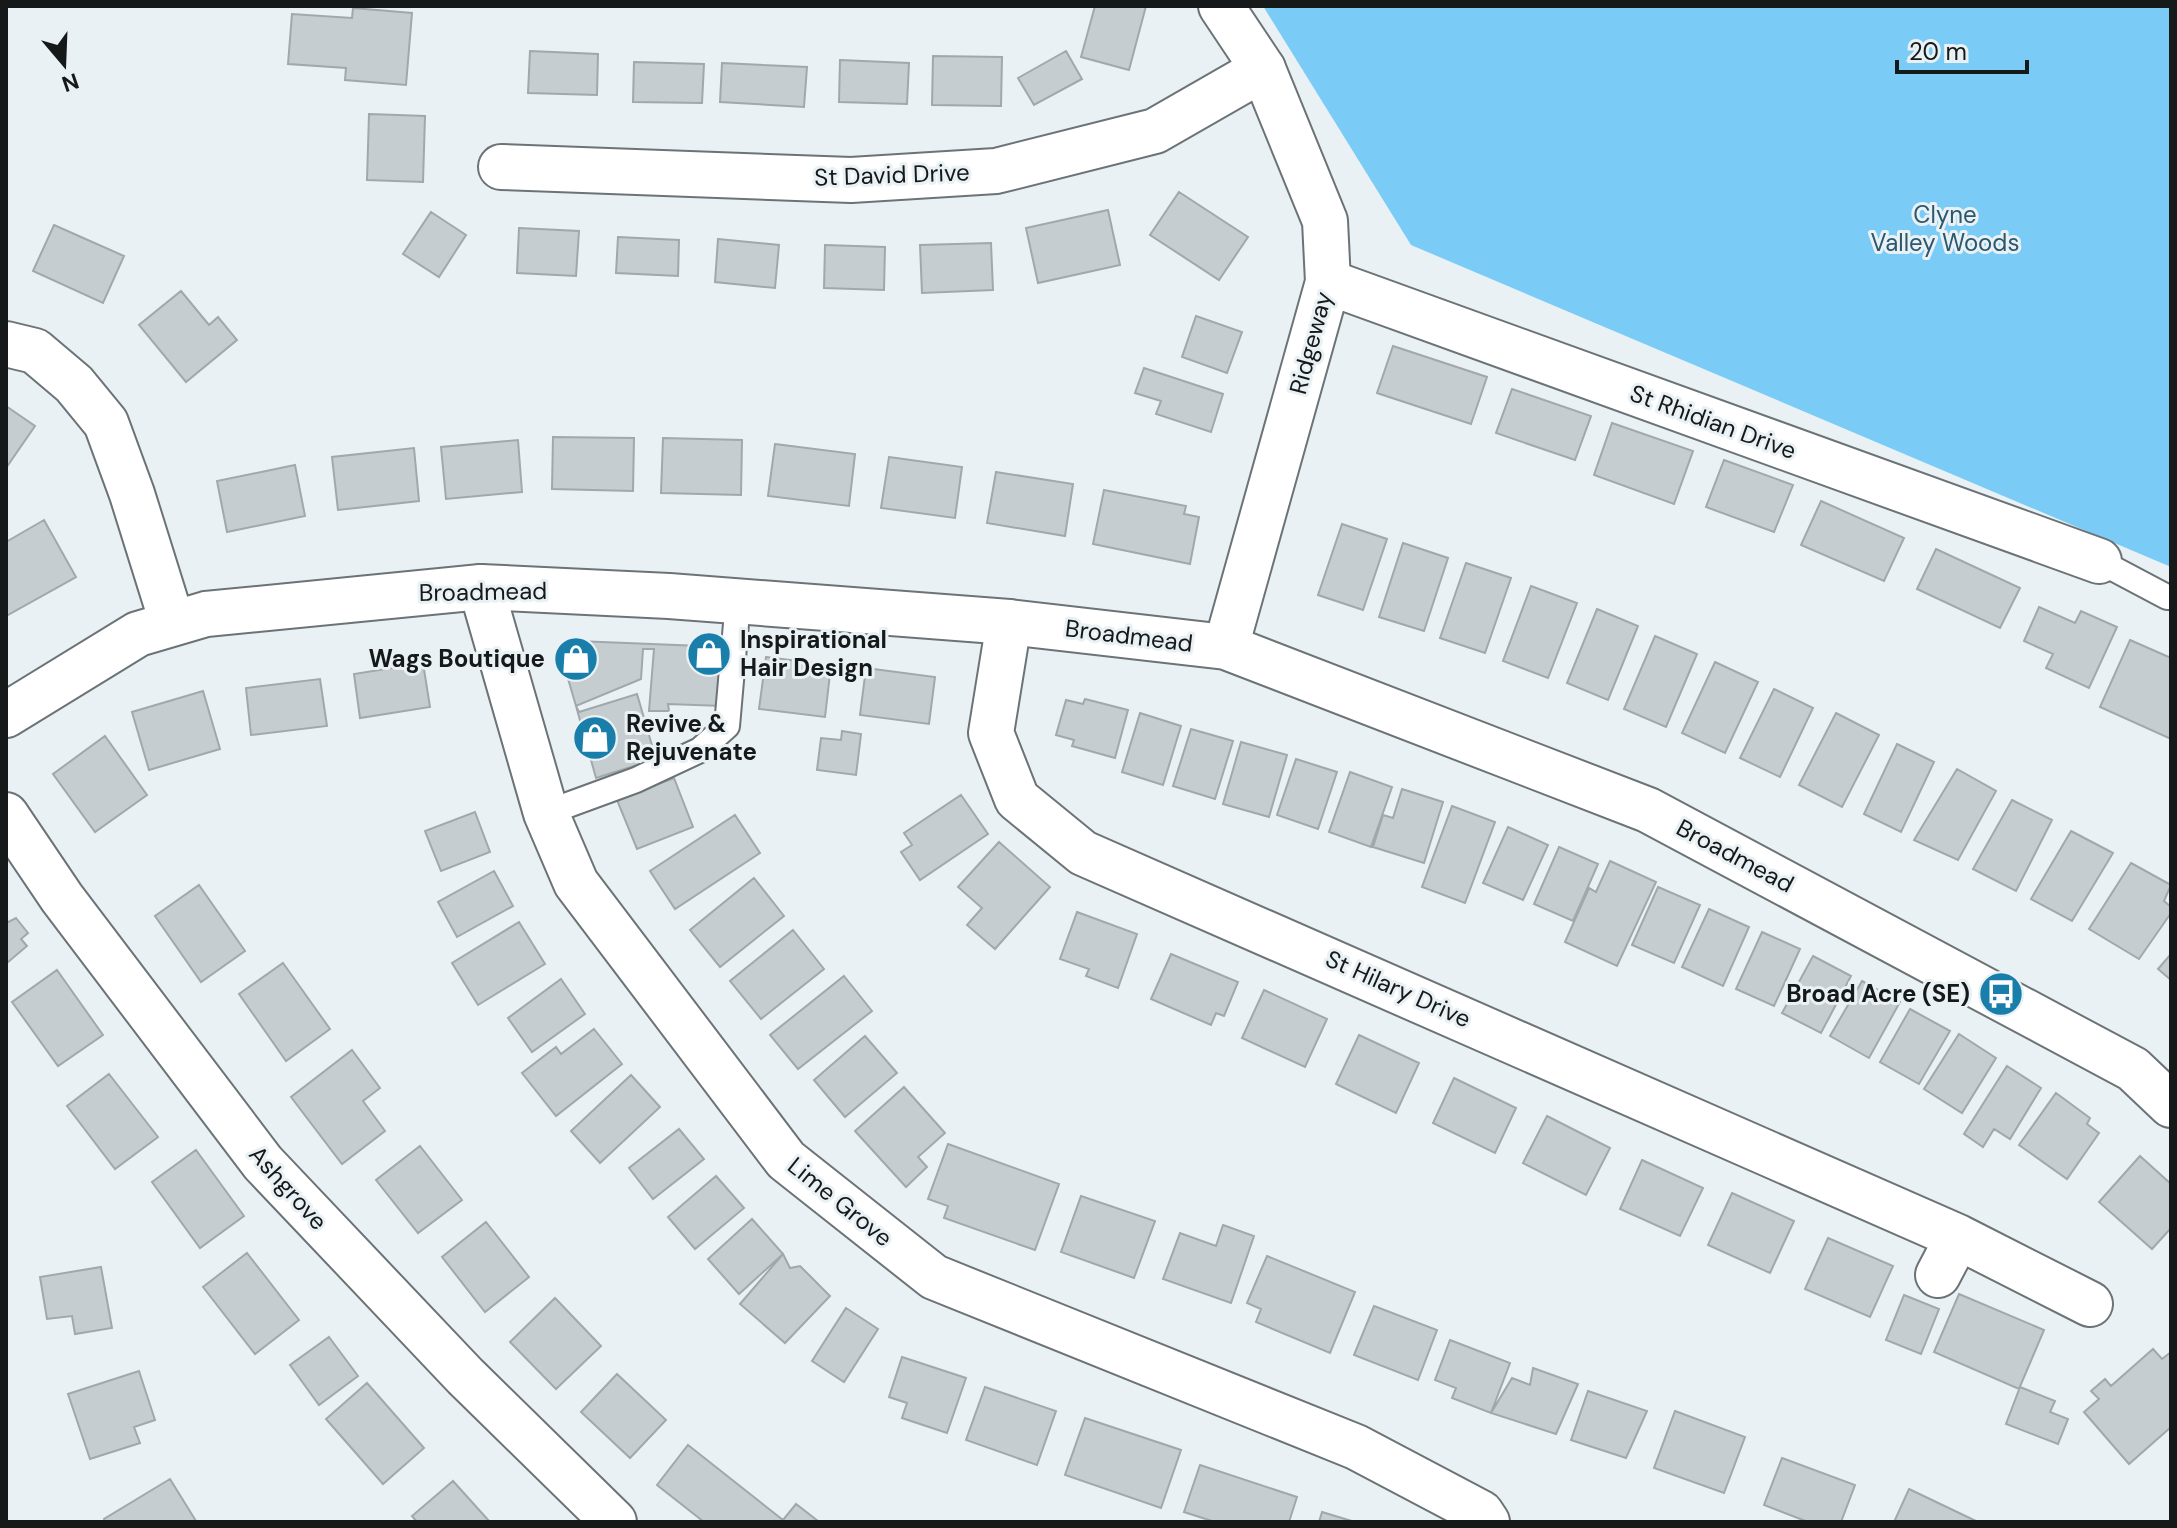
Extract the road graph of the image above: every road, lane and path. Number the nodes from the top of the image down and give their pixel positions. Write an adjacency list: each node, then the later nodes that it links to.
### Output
1 (1221, 6): 2 (street, Ridgeway)
2 (1263, 69): 3 (street, St David Drive); 4 (street, Ridgeway)
3 (498, 165)
4 (1328, 282): 6 (street, St Rhidian Drive); 12 (street, Ridgeway)
5 (6, 344): 10 (street)
6 (2099, 561): 8 (lane)
7 (481, 587): 9 (street, Broadmead); 10 (street, Broadmead); 14 (street, Lime Grove)
8 (2167, 597)
9 (738, 601): 11 (street, Broadmead); 14 (lane)
10 (172, 622): 13 (street, Broadmead)
11 (1009, 622): 12 (street, Broadmead); 17 (street, St Hilary Drive)
12 (1226, 647): 16 (street, Broadmead)
13 (6, 715)
14 (546, 813): 21 (street, Lime Grove)
15 (6, 815): 20 (street, Ashgrove)
16 (2171, 1105)
17 (1958, 1237): 18 (street); 19 (street, St Hilary Drive)
18 (1938, 1275)
19 (2090, 1304)
20 (614, 1522)
21 (1487, 1522)

